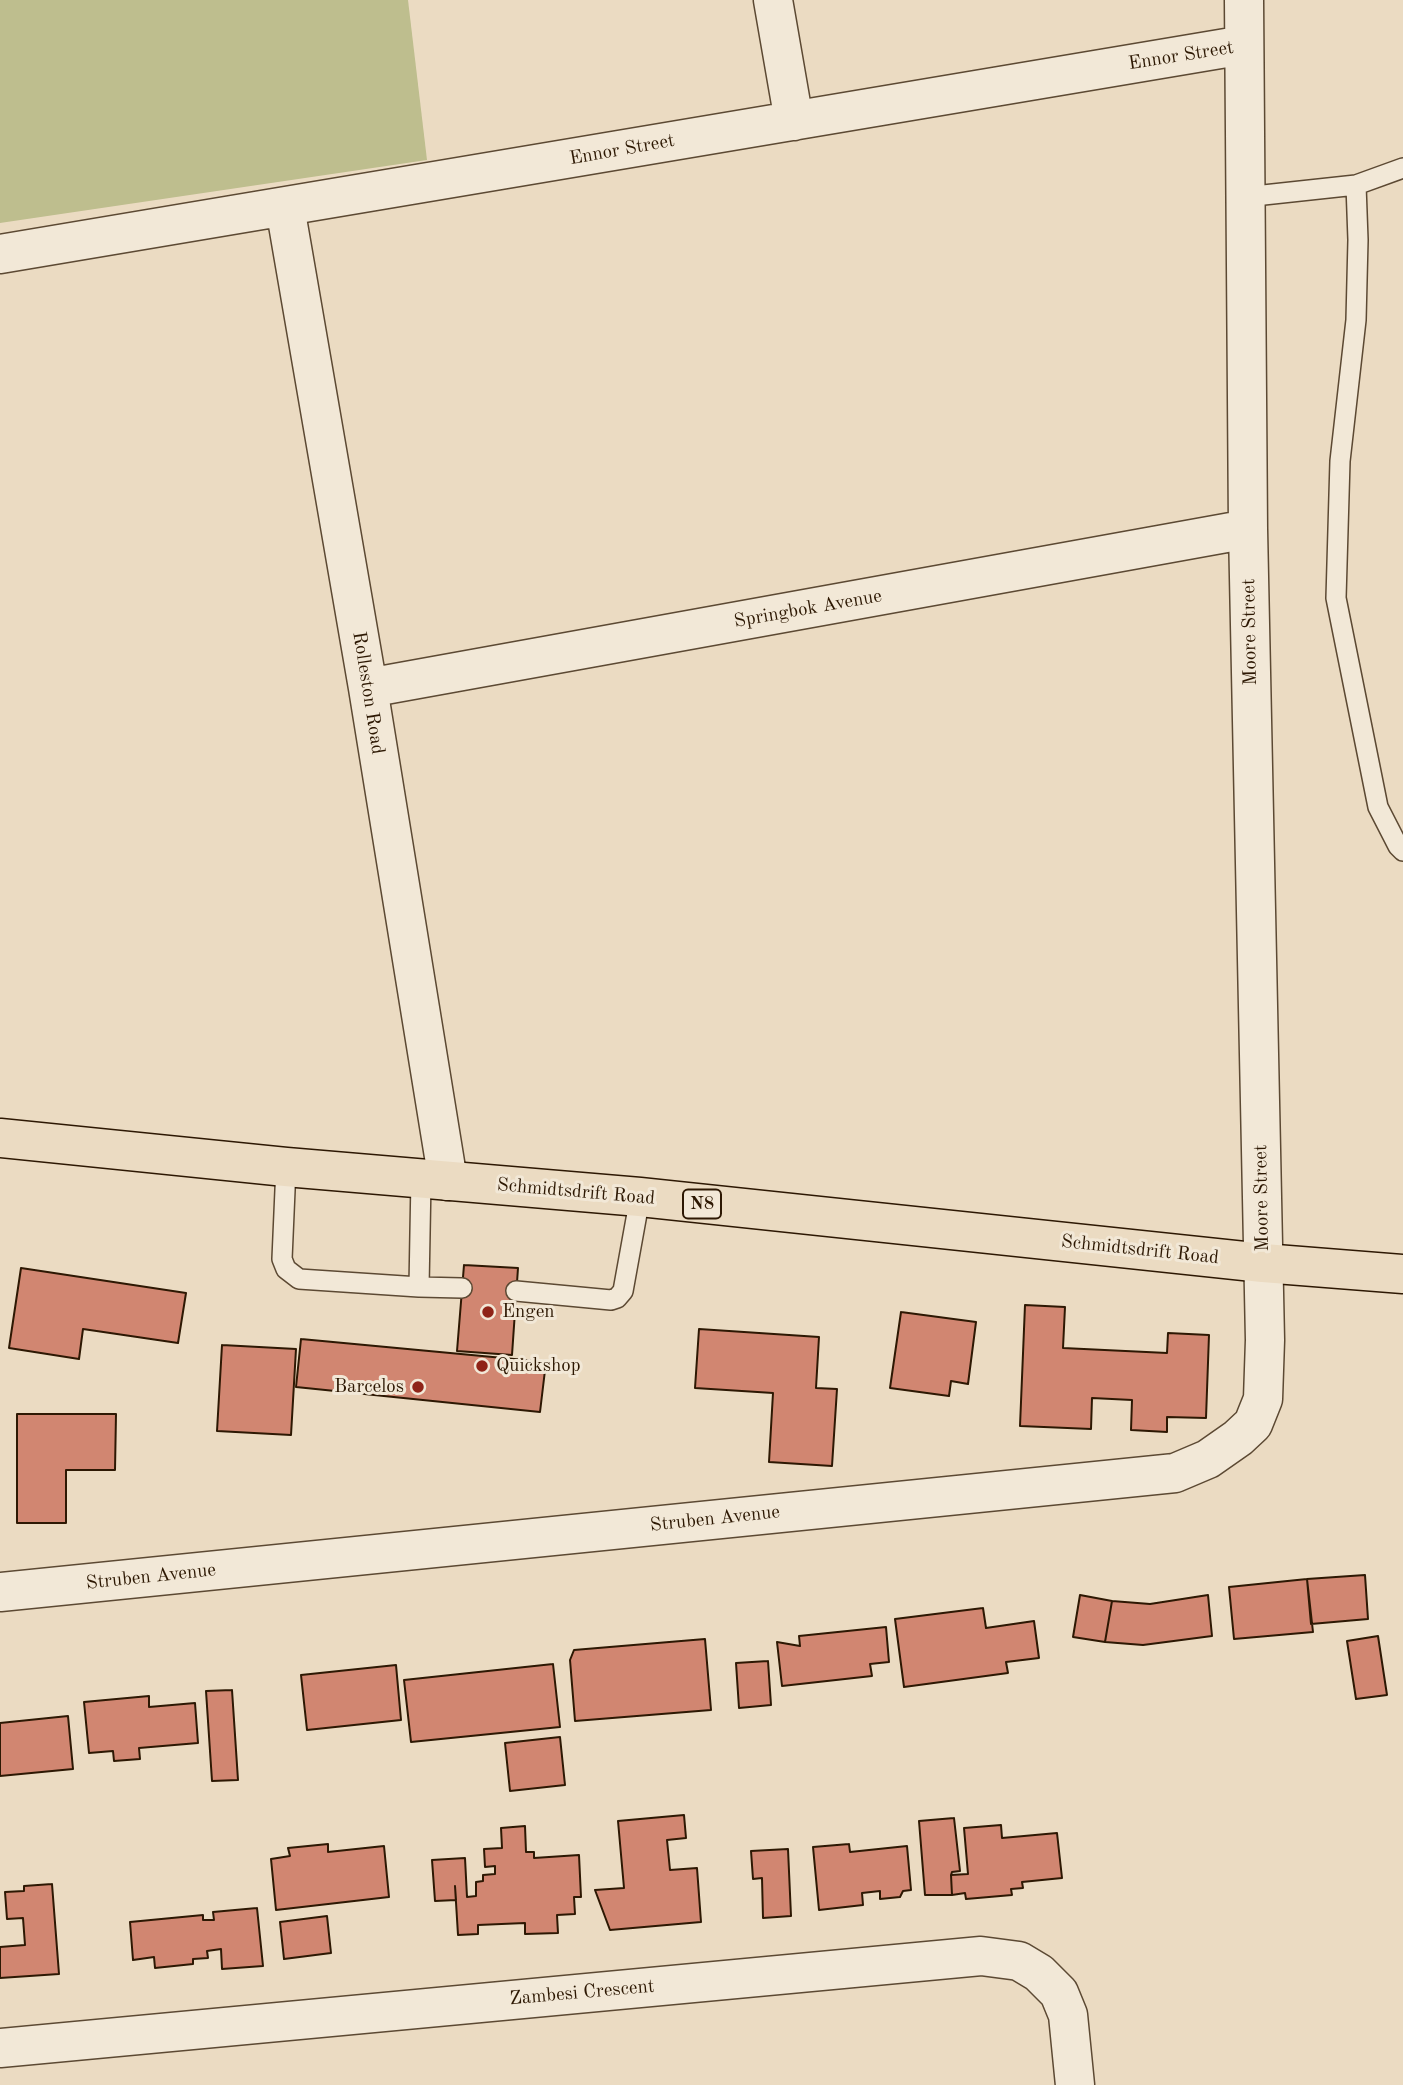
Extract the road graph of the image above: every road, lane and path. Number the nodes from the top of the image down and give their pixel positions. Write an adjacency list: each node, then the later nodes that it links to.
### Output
1 (773, 0): 4 (street)
2 (1244, 0): 3 (street, Moore Street)
3 (1244, 46): 4 (street, Ennor Street); 7 (street, Moore Street)
4 (794, 121): 8 (street, Ennor Street)
5 (1403, 168): 6 (lane)
6 (1356, 185): 7 (lane); 12 (lane)
7 (1245, 197): 10 (street, Moore Street)
8 (285, 206): 9 (street, Ennor Street); 11 (street, Rolleston Road)
9 (0, 254)
10 (1248, 529): 11 (street, Springbok Avenue); 17 (street, Moore Street)
11 (368, 688): 15 (street, Rolleston Road)
12 (1403, 851)
13 (0, 1138): 14 (highway, Schmidtsdrift Road / N8)
14 (286, 1167): 15 (highway, Schmidtsdrift Road / N8); 19 (lane)
15 (435, 1180): 16 (highway, Schmidtsdrift Road / N8); 19 (lane)
16 (640, 1197): 17 (highway, Schmidtsdrift Road / N8); 21 (lane)
17 (1263, 1263): 18 (highway, Schmidtsdrift Road / N8); 22 (street, Struben Avenue)
18 (1403, 1274)
19 (419, 1287): 20 (lane)
20 (462, 1288)
21 (516, 1291)
22 (0, 1592)
23 (0, 2048): 24 (street, Zambesi Crescent)
24 (1075, 2085)

